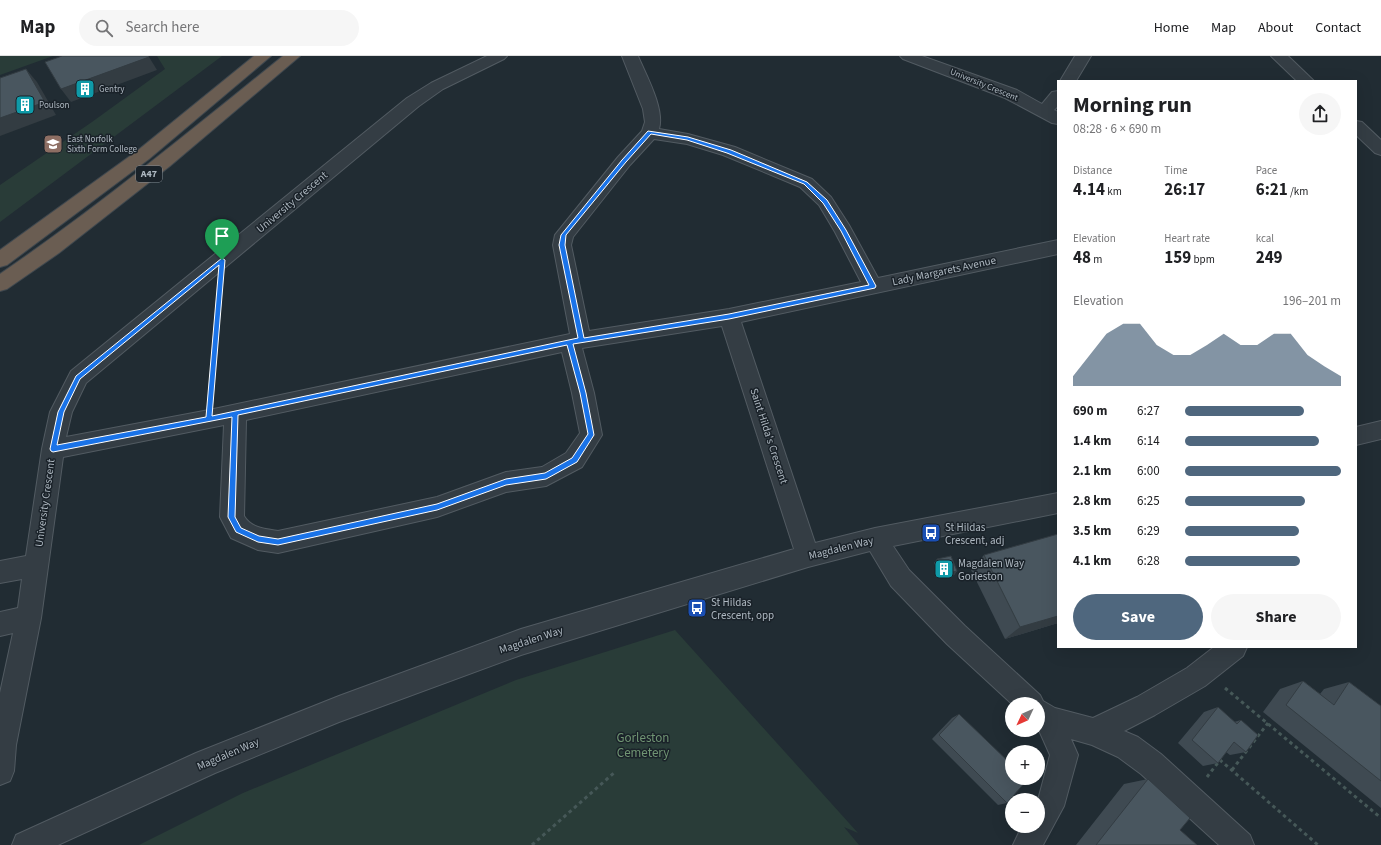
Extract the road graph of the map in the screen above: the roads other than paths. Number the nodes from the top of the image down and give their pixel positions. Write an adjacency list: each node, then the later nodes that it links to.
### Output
1 (264, 56): 17 (highway, A47)
2 (292, 56): 18 (highway, A47)
3 (499, 56): 25 (street, University Crescent)
4 (630, 56): 14 (street)
5 (908, 56): 11 (street, University Crescent)
6 (1083, 56): 8 (street)
7 (1279, 56): 9 (street)
8 (1069, 80)
9 (1305, 80)
10 (1057, 97): 11 (street)
11 (1044, 110): 12 (street, University Crescent)
12 (1057, 118)
13 (1357, 127): 15 (street)
14 (650, 133): 19 (street); 21 (street)
15 (1381, 149)
16 (1057, 247): 19 (street, Lady Margarets Avenue)
17 (0, 260)
18 (0, 284)
19 (873, 286): 20 (street, Lady Margarets Avenue)
20 (729, 316): 21 (street, Lady Margarets Avenue); 28 (street, Saint Hilda's Crescent)
21 (575, 341): 22 (street, Lady Margarets Avenue); 22 (street)
22 (235, 413): 25 (street, Lady Margarets Avenue)
23 (1357, 418): 24 (street)
24 (1369, 433)
25 (53, 449): 29 (street, University Crescent)
26 (1057, 503): 27 (street, Magdalen Way)
27 (875, 539): 28 (street, Magdalen Way); 34 (street)
28 (808, 556): 39 (street, Magdalen Way)
29 (36, 564): 30 (street); 31 (street, University Crescent)
30 (0, 572)
31 (29, 618): 32 (street); 38 (street, University Crescent)
32 (0, 624)
33 (1233, 648): 37 (street)
34 (1024, 697)
35 (1045, 713): 37 (street)
36 (1045, 722): 40 (street)
37 (1094, 732): 41 (street)
38 (0, 771)
39 (26, 845)
40 (1027, 845)
41 (1240, 845)

